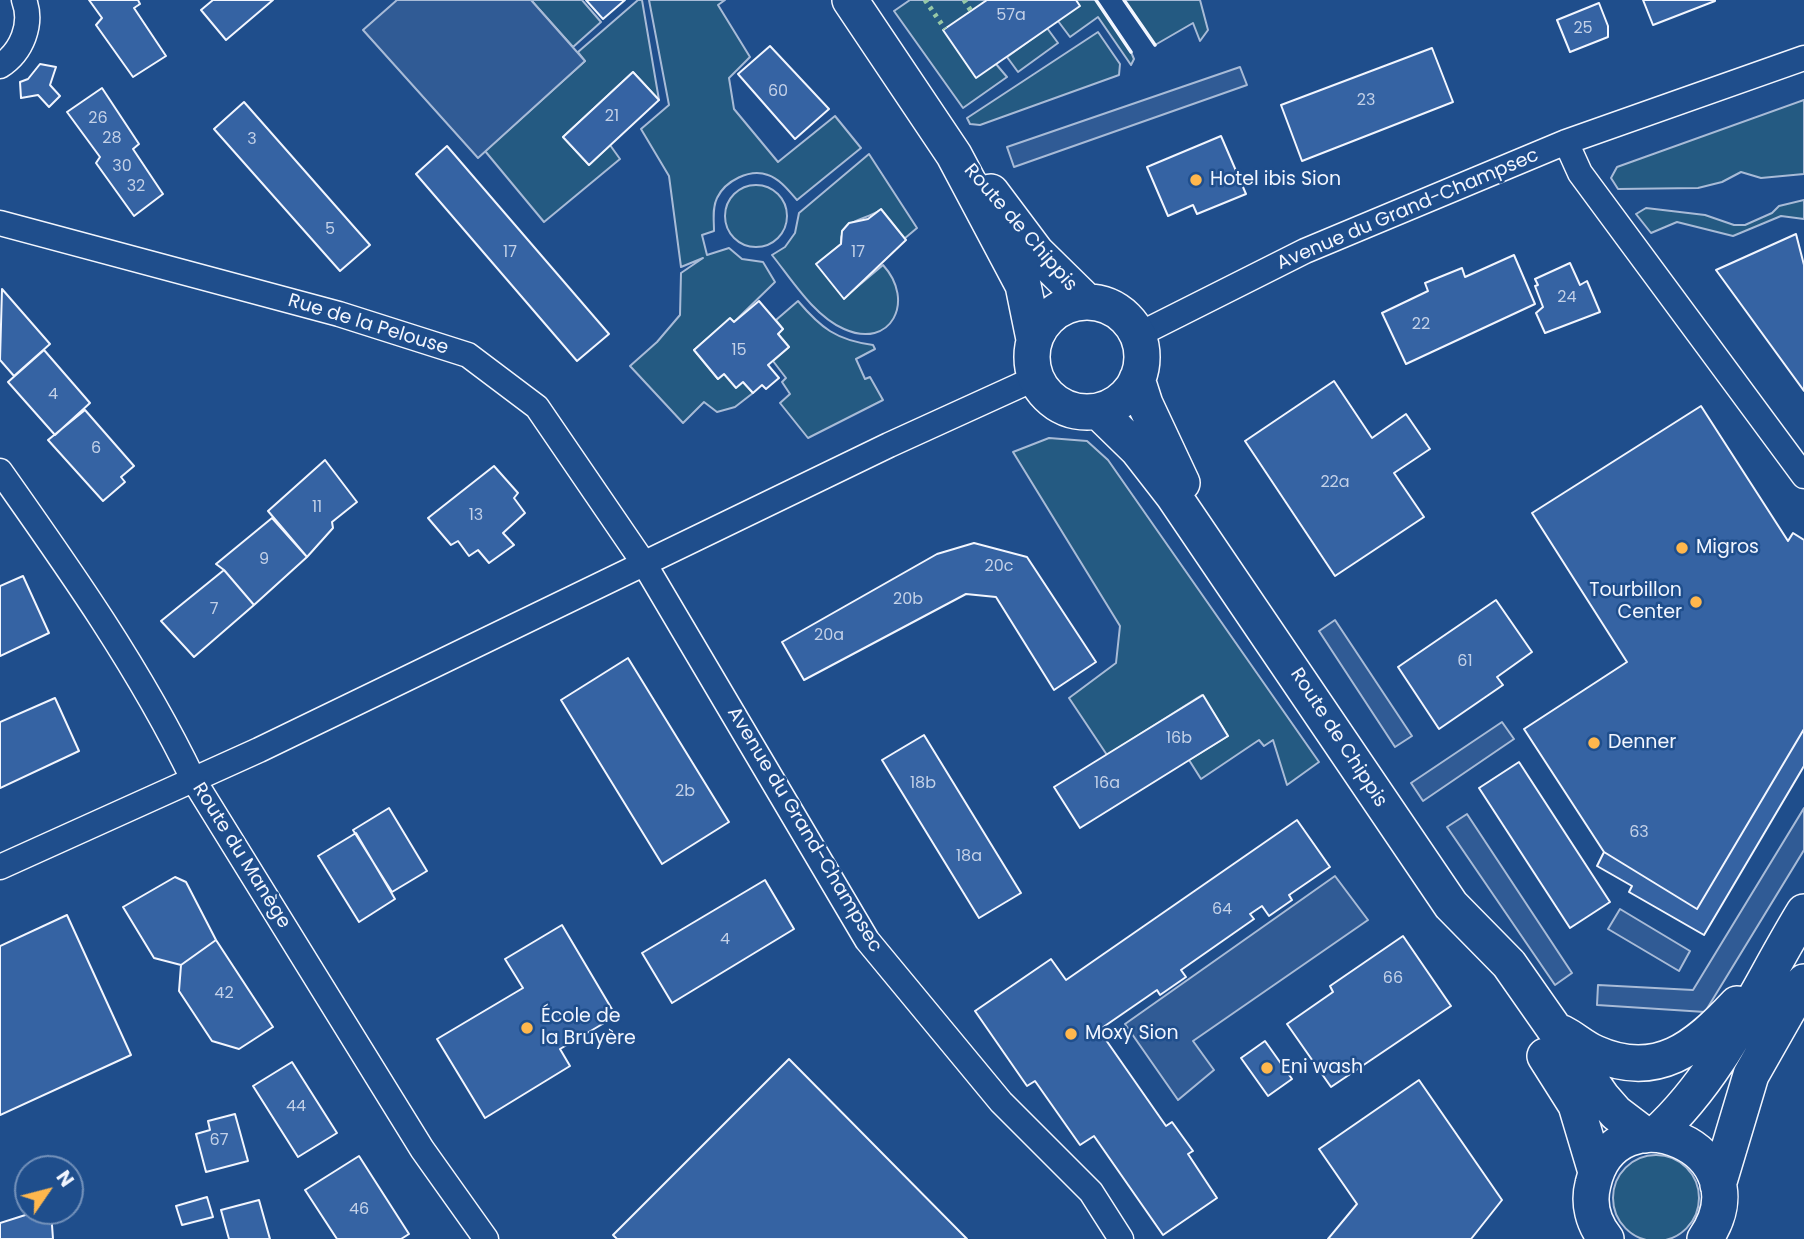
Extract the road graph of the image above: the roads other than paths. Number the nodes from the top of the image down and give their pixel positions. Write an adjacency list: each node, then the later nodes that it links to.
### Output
1 (24, 0): 4 (street)
2 (850, 0): 6 (street, Route de Chippis)
3 (1804, 58): 5 (street, Avenue du Grand-Champsec)
4 (0, 66)
5 (1566, 142): 9 (street, Avenue du Grand-Champsec); 15 (street)
6 (954, 155): 8 (street, Route de Chippis); 10 (street, Route de Chippis)
7 (0, 223): 16 (street, Rue de la Pelouse)
8 (1086, 301): 9 (street); 10 (street)
9 (1138, 335): 12 (street)
10 (1034, 339): 11 (street)
11 (1036, 378): 13 (street); 16 (street)
12 (1137, 379): 13 (street); 17 (street, Route de Chippis)
13 (1098, 411): 17 (street, Route de Chippis)
14 (0, 471): 18 (street, Route du Manège)
15 (1804, 476)
16 (645, 565): 18 (street); 29 (street, Avenue du Grand-Champsec)
17 (1226, 570): 20 (street, Route de Chippis)
18 (193, 779): 19 (street); 28 (street, Route du Manège)
19 (0, 867)
20 (1451, 905): 24 (street, Route de Chippis); 26 (street, Route de Chippis)
21 (1804, 912): 22 (street)
22 (1766, 973): 24 (street); 25 (street)
23 (1804, 982): 27 (street)
24 (1555, 1029): 25 (street, Route de Chippis)
25 (1651, 1134): 26 (street); 27 (street)
26 (1594, 1188): 30 (street); 31 (street, Route de Chippis)
27 (1719, 1192): 32 (street); 33 (street)
28 (486, 1239)
29 (1121, 1239)
30 (1573, 1239)
31 (1606, 1239)
32 (1705, 1239)
33 (1733, 1239)

